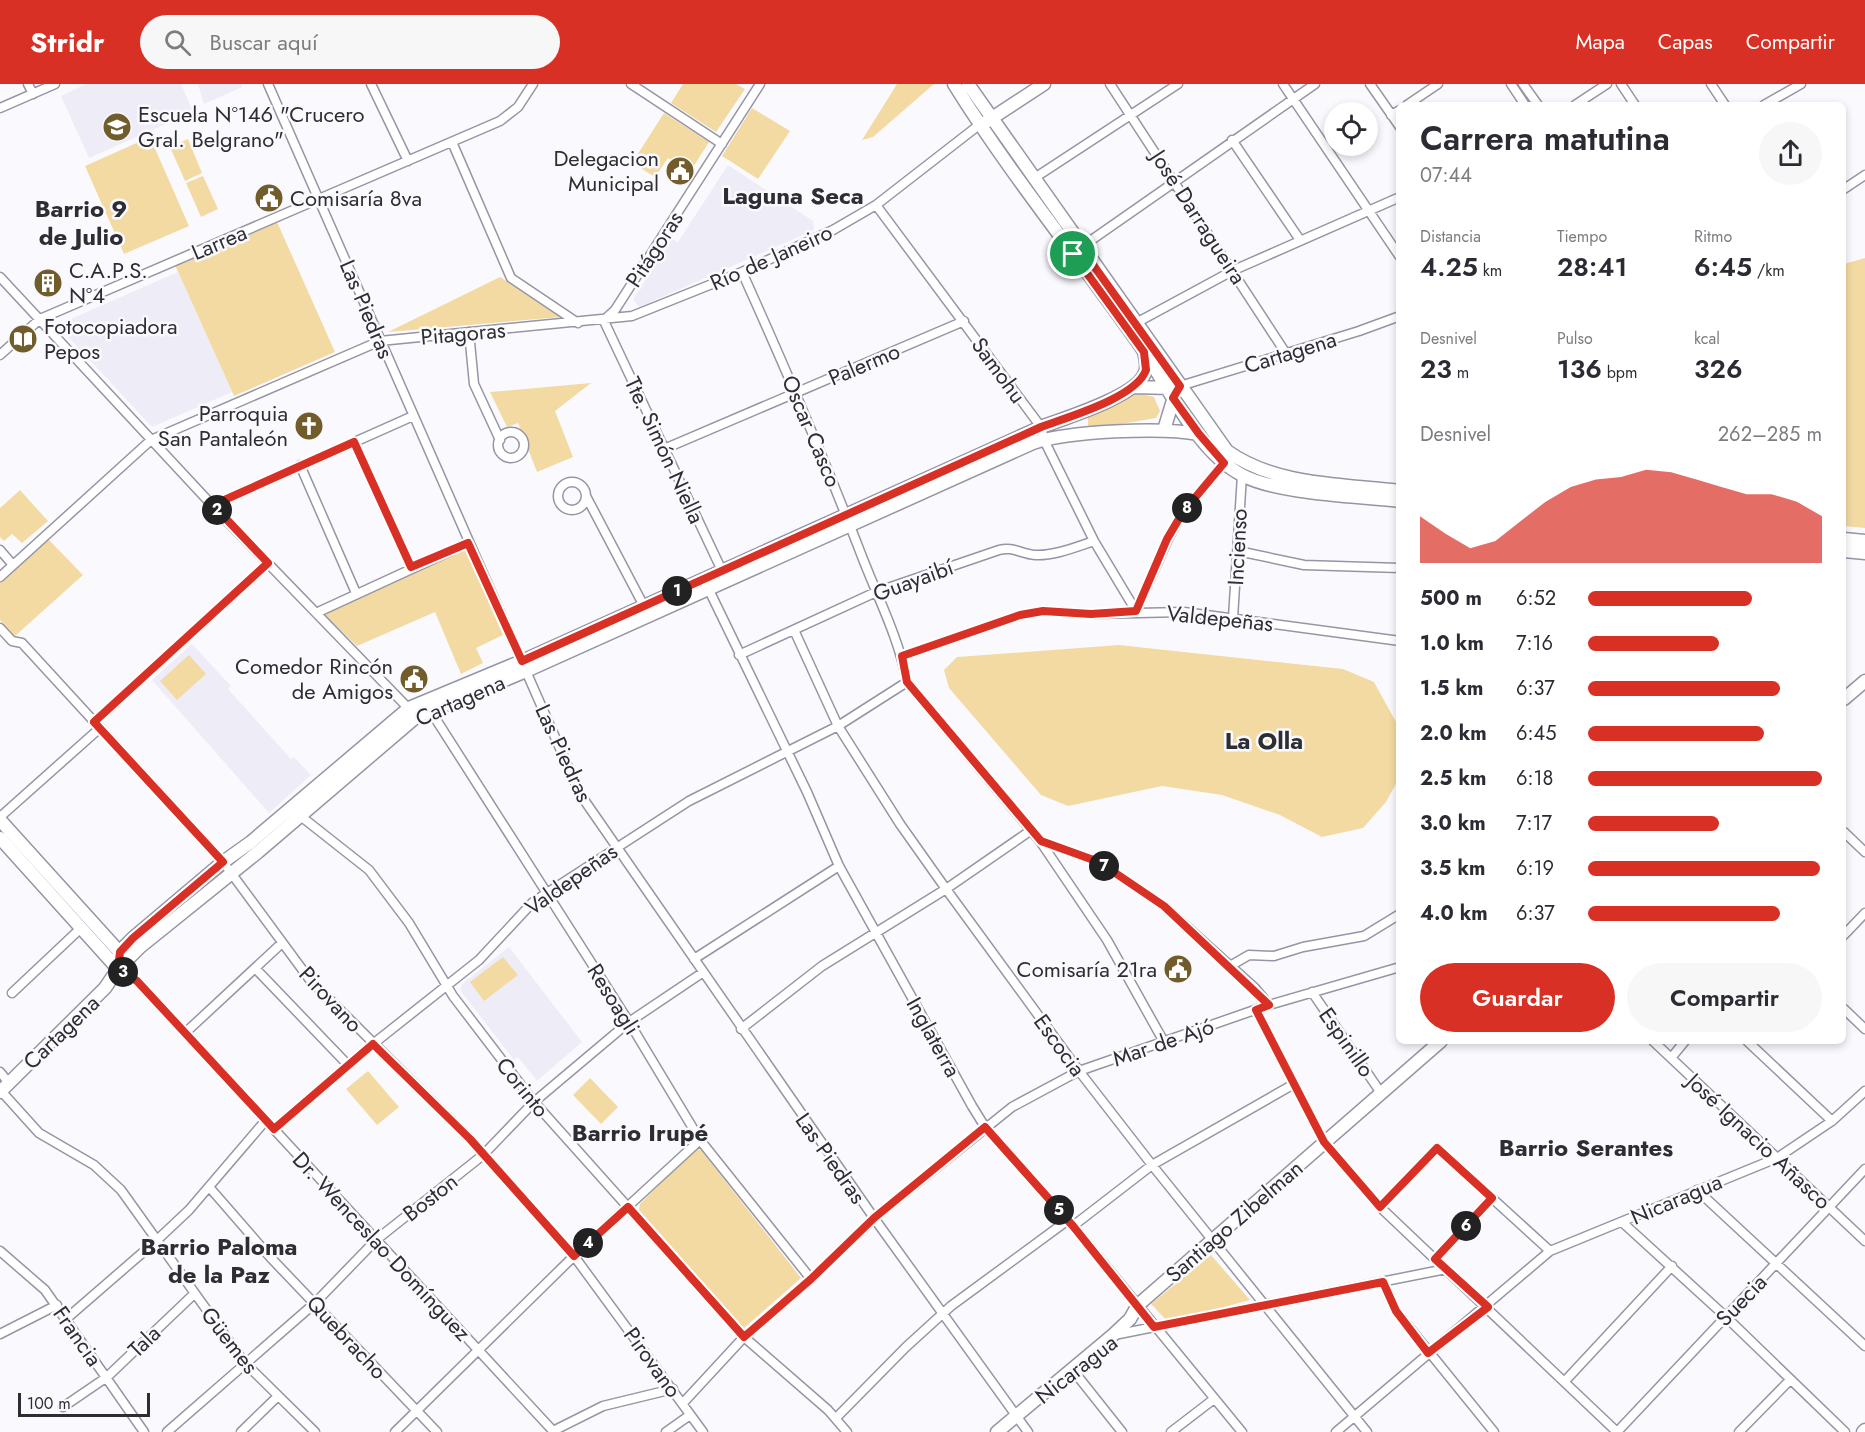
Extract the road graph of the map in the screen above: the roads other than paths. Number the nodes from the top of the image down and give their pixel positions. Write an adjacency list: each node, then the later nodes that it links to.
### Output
1 (28, 84): 23 (street)
2 (55, 84): 23 (street)
3 (268, 84): 47 (street, Las Piedras)
4 (371, 84): 41 (street)
5 (533, 84): 39 (street, Larrea)
6 (631, 84): 40 (street)
7 (760, 84): 40 (street, Pitágoras)
8 (954, 84): 36 (main road)
9 (968, 84): 36 (main road)
10 (1044, 84): 36 (main road, Río de Janeiro)
11 (1110, 84): 34 (street, José Darragueira)
12 (1178, 84): 34 (street)
13 (1283, 84): 24 (street)
14 (1315, 84): 24 (street)
15 (1370, 84): 35 (street)
16 (1438, 84): 25 (street)
17 (1511, 84): 26 (street)
18 (1523, 84): 27 (street)
19 (1608, 84): 28 (street)
20 (1621, 84): 29 (street)
21 (1711, 84): 30 (street)
22 (1801, 84): 31 (street)
23 (33, 94): 32 (street)
24 (1293, 99): 38 (street); 49 (street)
25 (1411, 102)
26 (1523, 102)
27 (1536, 102)
28 (1580, 102)
29 (1633, 102)
30 (1723, 102)
31 (1769, 102)
32 (0, 108)
33 (1396, 112): 35 (street)
34 (1132, 114): 43 (street); 44 (street, José Darragueira)
35 (1391, 115): 37 (street)
36 (985, 122): 43 (main road); 48 (street, Río de Janeiro); 51 (main road)
37 (1396, 122)
38 (1232, 140): 44 (street); 50 (street)
39 (452, 142): 41 (street, Larrea); 60 (street)
40 (722, 144): 58 (street, Pitágoras)
41 (408, 161): 47 (street, Larrea)
42 (1865, 175): 45 (street)
43 (1033, 179): 51 (main road)
44 (1175, 181): 51 (street); 53 (street, José Darragueira)
45 (1846, 188)
46 (1396, 199): 49 (street)
47 (319, 200): 57 (street, Larrea); 63 (street, Las Piedras)
48 (876, 205): 54 (street, Río de Janeiro); 59 (street, Samohu)
49 (1370, 211): 50 (street); 52 (street)
50 (1300, 240): 53 (street)
51 (1077, 251): 61 (main road); 64 (main road)
52 (1396, 251)
53 (1234, 270): 61 (street); 65 (street, José Darragueira)
54 (742, 272): 58 (street, Río de Janeiro); 69 (street, Oscar Casco)
55 (0, 277): 57 (street)
56 (1396, 318): 65 (street, Cartagena)
57 (40, 320): 66 (street, Larrea); 77 (street)
58 (603, 321): 60 (street, Pitagoras); 81 (street, Tte. Simón Niella)
59 (964, 321): 69 (street, Palermo); 73 (street, Samohu)
60 (578, 323): 62 (street, Pitagoras)
61 (1136, 323): 67 (main road)
62 (469, 332): 63 (street, Pitagoras); 78 (street)
63 (380, 341): 72 (street, Las Piedras); 77 (street, Pitagoras)
64 (1144, 352): 68 (main road); 70 (main road)
65 (1285, 352): 67 (street, Cartagena)
66 (0, 355)
67 (1180, 386): 70 (main road); 85 (main road)
68 (1134, 387): 70 (main road); 71 (main road, Cartagena)
69 (797, 392): 81 (street, Palermo); 89 (street, Oscar Casco)
70 (1170, 394): 74 (main road); 75 (main road)
71 (1083, 412): 73 (main road, Cartagena); 76 (main road)
72 (413, 416): 80 (street); 93 (street, Las Piedras)
73 (1041, 427): 79 (street, Samohu); 89 (main road, Cartagena)
74 (1164, 430): 75 (main road, Cartagena); 76 (main road, Cartagena)
75 (1199, 434): 82 (main road)
76 (1089, 435): 79 (main road, Cartagena)
77 (151, 440): 88 (street); 99 (street, Pitagoras)
78 (500, 440)
79 (1044, 440): 89 (main road, Cartagena); 91 (street, Samohu)
80 (354, 442): 83 (street); 100 (street)
81 (664, 450): 102 (street, Tte. Simón Niella)
82 (1224, 463): 84 (main road); 108 (street)
83 (300, 465): 88 (street); 106 (street)
84 (1242, 476): 87 (main road); 95 (street, Incienso)
85 (1396, 490)
86 (586, 496): 107 (street)
87 (1396, 501)
88 (213, 505): 98 (street)
89 (848, 520): 102 (main road, Cartagena); 105 (street, Oscar Casco)
90 (1846, 539): 92 (main road)
91 (1094, 541): 105 (street, Guayaibí); 108 (street, Samohu)
92 (1865, 541)
93 (468, 543): 100 (street); 116 (street, Las Piedras)
94 (0, 550): 99 (street)
95 (1238, 551): 101 (street); 110 (street, Incienso)
96 (1846, 551): 97 (main road)
97 (1865, 553)
98 (268, 563): 109 (street); 122 (street)
99 (14, 565): 103 (street, Pitagoras)
100 (411, 567): 106 (street)
101 (1396, 568)
102 (724, 576): 104 (main road, Cartagena); 107 (main road, Cartagena)
103 (0, 578)
104 (708, 588): 107 (main road, Cartagena); 114 (street, Inglaterra)
105 (876, 592): 112 (street, Guayaibí); 115 (street, Oscar Casco)
106 (356, 593): 109 (street)
107 (647, 611): 116 (main road, Cartagena)
108 (1136, 611): 110 (street, Valdepeñas); 115 (street, Valdepeñas)
109 (316, 613): 121 (street)
110 (1233, 618): 113 (street, Valdepeñas)
111 (0, 628): 122 (street, Pirovano)
112 (794, 630): 114 (street, Guayaibí); 123 (street, Escocia)
113 (1396, 640)
114 (739, 655): 124 (street, Inglaterra)
115 (902, 656): 118 (street, Oscar Casco)
116 (524, 666): 120 (main road, Cartagena); 121 (main road, Cartagena); 131 (street, Las Piedras)
117 (1865, 681): 119 (main road)
118 (907, 682): 123 (street, Valdepeñas); 127 (street, Oscar Casco)
119 (1846, 692)
120 (430, 710): 121 (main road, Cartagena); 136 (street, Resoagli)
121 (412, 712): 125 (main road, Cartagena)
122 (97, 725): 126 (street); 134 (street, Pirovano)
123 (838, 726): 124 (street, Valdepeñas); 135 (street, Escocia)
124 (786, 753): 131 (street, Valdepeñas); 133 (street, Inglaterra)
125 (296, 811): 134 (main road, Cartagena); 149 (street, Corinto)
126 (0, 819): 144 (main road)
127 (1030, 831): 130 (street, Oscar Casco); 135 (street)
128 (1846, 834): 132 (street)
129 (0, 838): 139 (main road)
130 (1041, 841): 145 (street); 159 (street, Oscar Casco)
131 (616, 847): 136 (street, Valdepeñas); 143 (street, Las Piedras)
132 (1865, 852)
133 (838, 866): 141 (street, Inglaterra); 143 (street)
134 (226, 868): 142 (street, Pirovano); 144 (main road, Cartagena)
135 (946, 890): 141 (street); 167 (street, Escocia)
136 (547, 894): 149 (street, Valdepeñas); 155 (street, Resoagli)
137 (1865, 913): 140 (street)
138 (1396, 916): 145 (street)
139 (81, 928): 144 (main road); 151 (street)
140 (1846, 933)
141 (876, 934): 156 (street); 176 (street, Inglaterra)
142 (282, 943): 146 (street); 160 (street, Pirovano)
143 (693, 959): 148 (street, Las Piedras)
144 (122, 960): 158 (street, Dr. Wenceslao Domínguez); 170 (main road, Cartagena)
145 (1230, 966): 152 (street)
146 (255, 968): 158 (street); 166 (street)
147 (1396, 968): 150 (street, Mar de Ajó)
148 (702, 973): 155 (street, Boston); 156 (street, Las Piedras)
149 (447, 987): 160 (street, Valdepeñas); 173 (street, Corinto)
150 (1312, 992): 152 (street, Mar de Ajó); 172 (street, Espinillo)
151 (12, 993)
152 (1269, 1005): 153 (street, Mar de Ajó)
153 (1256, 1010): 159 (street, Mar de Ajó); 169 (street)
154 (1846, 1010): 157 (street)
155 (629, 1022): 173 (street, Boston); 178 (street, Resoagli)
156 (741, 1029): 190 (street, Las Piedras)
157 (1865, 1029)
158 (185, 1033): 174 (street, Dr. Wenceslao Domínguez)
159 (1164, 1042): 167 (street, Mar de Ajó)
160 (373, 1044): 166 (street, Valdepeñas); 180 (street, Pirovano)
161 (1438, 1044): 172 (main road, Santiago Zibelman)
162 (1656, 1044): 165 (street, José Ignacio Añasco)
163 (1683, 1044): 165 (street)
164 (1751, 1044): 175 (street)
165 (1671, 1058): 181 (street, José Ignacio Añasco)
166 (348, 1065): 177 (street, Valdepeñas)
167 (1079, 1071): 176 (street, Mar de Ajó); 182 (street, Escocia)
168 (0, 1072): 170 (street, Güemes)
169 (1294, 1084): 179 (street); 182 (street)
170 (3, 1088): 195 (street, Güemes)
171 (1865, 1091): 175 (street, Nicaragua)
172 (1381, 1093): 179 (main road, Santiago Zibelman)
173 (534, 1102): 180 (street, Boston); 187 (street, Corinto)
174 (266, 1120): 177 (street, Dr. Wenceslao Domínguez); 184 (street)
175 (1832, 1121): 181 (street, Nicaragua)
176 (985, 1127): 190 (street, Mar de Ajó); 192 (street, Inglaterra)
177 (274, 1129): 193 (street, Dr. Wenceslao Domínguez)
178 (700, 1140): 187 (street); 204 (street, Resoagli)
179 (1324, 1142): 188 (street); 194 (main road, Santiago Zibelman)
180 (483, 1155): 193 (street, Boston); 199 (street, Pirovano)
181 (1777, 1158): 185 (street, Nicaragua); 189 (street, José Ignacio Añasco)
182 (1152, 1165): 192 (street); 194 (street, Escocia)
183 (1865, 1169): 189 (street, Suecia)
184 (210, 1188): 195 (street); 207 (street, Quebracho)
185 (1697, 1190): 191 (street, Nicaragua); 201 (street)
186 (1492, 1198): 188 (street); 198 (street); 200 (street)
187 (628, 1207): 199 (street); 218 (street, Corinto)
188 (1380, 1207): 200 (street)
189 (1829, 1207): 196 (street, José Ignacio Añasco); 201 (street, Suecia)
190 (874, 1218): 204 (street, Mar de Ajó); 212 (street, Las Piedras)
191 (1622, 1222): 198 (street, Nicaragua); 202 (street)
192 (1070, 1223): 209 (street, Inglaterra); 212 (street)
193 (375, 1240): 207 (street, Boston); 220 (street, Dr. Wenceslao Domínguez)
194 (1211, 1240): 209 (main road, Santiago Zibelman); 210 (street, Escocia)
195 (156, 1241): 206 (street, Güemes); 214 (street)
196 (1865, 1241)
197 (0, 1251): 208 (street, Francia)
198 (1550, 1251): 211 (street, Nicaragua)
199 (574, 1256): 220 (street); 227 (street, Pirovano)
200 (1435, 1259): 203 (street)
201 (1777, 1262): 213 (street, Suecia); 219 (street)
202 (1672, 1266): 213 (street); 226 (street)
203 (1446, 1269): 205 (street, Nicaragua); 211 (street)
204 (811, 1279): 218 (street, Mar de Ajó)
205 (1383, 1282): 210 (street, Nicaragua); 221 (street)
206 (194, 1294): 222 (street, Güemes); 224 (street, Tala)
207 (315, 1303): 222 (street, Boston); 232 (street, Quebracho)
208 (57, 1305): 214 (street, Francia); 216 (street)
209 (1138, 1305): 215 (street, Inglaterra); 217 (main road, Santiago Zibelman)
210 (1265, 1306): 215 (street, Nicaragua); 235 (street, Escocia)
211 (1488, 1307): 221 (street, Nicaragua); 226 (street)
212 (943, 1315): 234 (street, Las Piedras); 236 (street)
213 (1725, 1316): 225 (street); 237 (street, Suecia)
214 (66, 1319): 224 (street, Francia)
215 (1154, 1327): 217 (street, Nicaragua); 229 (street, Inglaterra)
216 (0, 1334)
217 (1113, 1335): 223 (main road, Nicaragua)
218 (744, 1337): 230 (street, Mar de Ajó); 236 (street, Corinto)
219 (1865, 1346)
220 (478, 1349): 232 (street); 244 (street, Dr. Wenceslao Domínguez)
221 (1428, 1353): 235 (street, Nicaragua); 255 (street)
222 (244, 1362): 228 (street, Güemes); 239 (street, Boston)
223 (1072, 1369): 234 (main road, Nicaragua); 250 (street)
224 (107, 1377): 231 (street, Tala); 238 (street, Francia)
225 (1790, 1380): 256 (street); 257 (street)
226 (1565, 1381): 237 (street)
227 (673, 1389): 230 (street, Pirovano); 244 (street)
228 (278, 1396): 240 (street); 241 (street, Güemes)
229 (1214, 1399): 251 (street); 252 (street, Inglaterra)
230 (683, 1402): 233 (street, Pirovano)
231 (63, 1407)
232 (416, 1411): 242 (street); 243 (street, Quebracho)
233 (690, 1415): 245 (street); 246 (street, Pirovano)
234 (1017, 1416): 248 (main road, Nicaragua); 249 (street, Las Piedras)
235 (1354, 1416): 253 (street, Nicaragua); 254 (street, Escocia)
236 (836, 1418): 247 (street, Corinto)
237 (1612, 1430)
238 (144, 1432)
239 (167, 1432)
240 (241, 1432)
241 (315, 1432)
242 (394, 1432)
243 (437, 1432)
244 (553, 1432)
245 (666, 1432)
246 (703, 1432)
247 (847, 1432)
248 (997, 1432)
249 (1028, 1432)
250 (1122, 1432)
251 (1171, 1432)
252 (1242, 1432)
253 (1336, 1432)
254 (1367, 1432)
255 (1494, 1432)
256 (1739, 1432)
257 (1845, 1432)

